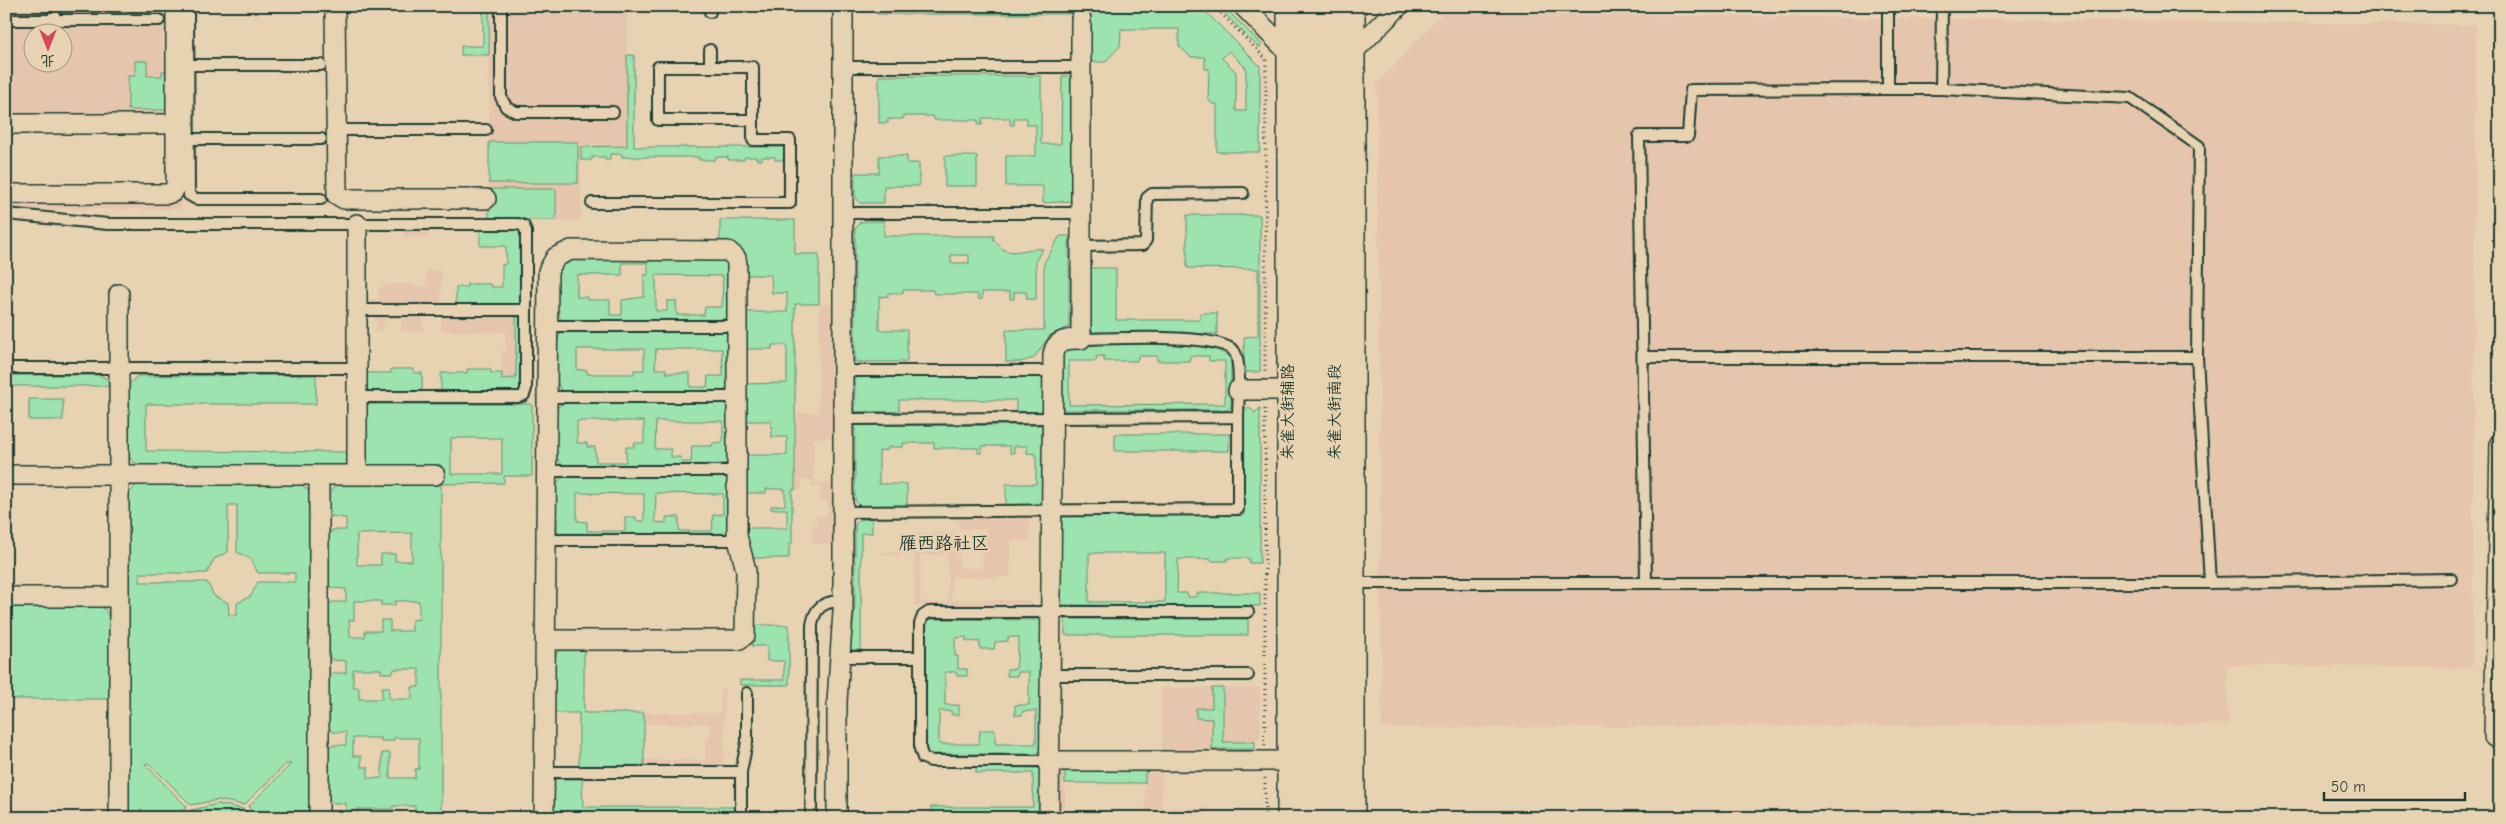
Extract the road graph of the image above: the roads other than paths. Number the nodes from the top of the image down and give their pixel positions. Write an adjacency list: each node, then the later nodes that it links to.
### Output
1 (54, 6): 17 (lane)
2 (176, 6): 38 (street)
3 (188, 6): 22 (lane)
4 (335, 6): 35 (street)
5 (501, 6): 30 (lane)
6 (843, 6): 25 (street)
7 (1242, 6): 20 (street)
8 (1287, 6): 20 (street, 朱雀大街辅路)
9 (1308, 6): 27 (main road, 朱雀大街南段)
10 (1334, 6): 27 (main road, 朱雀大街南段)
11 (1355, 6): 21 (street)
12 (1399, 6): 21 (street)
13 (1888, 6): 28 (lane)
14 (1942, 6): 29 (lane)
15 (1081, 19): 26 (street)
16 (6, 20): 17 (lane)
17 (54, 20): 18 (lane)
18 (159, 20)
19 (710, 50): 24 (lane)
20 (1287, 50): 27 (street); 61 (street, 朱雀大街辅路)
21 (1355, 50): 27 (street); 82 (street)
22 (188, 65): 23 (lane); 36 (lane)
23 (321, 65)
24 (710, 67): 31 (lane); 31 (lane)
25 (843, 67): 26 (lane); 42 (street)
26 (1081, 67): 43 (street)
27 (1321, 71): 82 (main road, 朱雀大街南段)
28 (1888, 89): 29 (lane); 53 (lane)
29 (1941, 89): 54 (lane)
30 (613, 112)
31 (753, 120): 41 (lane)
32 (6, 124): 33 (street)
33 (164, 124)
34 (486, 130): 35 (lane)
35 (328, 135): 36 (lane); 40 (street)
36 (188, 139): 39 (lane)
37 (1243, 193): 46 (lane)
38 (6, 194)
39 (321, 199)
40 (486, 199)
41 (592, 203)
42 (843, 212): 43 (lane); 58 (street)
43 (1081, 212): 46 (street)
44 (6, 214): 45 (lane)
45 (357, 224): 48 (street); 49 (lane)
46 (1081, 246): 52 (street)
47 (119, 294): 56 (street)
48 (357, 310): 49 (lane); 57 (street)
49 (526, 310): 62 (lane)
50 (547, 326): 51 (lane); 51 (street); 63 (street)
51 (737, 326): 64 (street)
52 (1081, 339): 59 (street); 60 (lane)
53 (1644, 357): 54 (lane); 81 (lane)
54 (2197, 357): 83 (lane)
55 (6, 368): 56 (lane)
56 (119, 368): 57 (lane); 72 (street)
57 (357, 368): 62 (street)
58 (843, 371): 59 (lane); 67 (street)
59 (1053, 371): 65 (street)
60 (1238, 390): 61 (street); 66 (lane)
61 (1287, 390): 97 (street, 朱雀大街辅路)
62 (357, 397): 74 (street)
63 (547, 397): 64 (lane); 69 (street)
64 (737, 397): 70 (street)
65 (1053, 416): 66 (lane); 67 (lane); 76 (street)
66 (1238, 416): 76 (lane)
67 (843, 419): 77 (street)
68 (2500, 442): 95 (street)
69 (547, 471): 70 (lane); 78 (street)
70 (737, 471): 79 (street)
71 (6, 474): 72 (street)
72 (119, 474): 73 (street); 85 (street)
73 (319, 474): 74 (street); 101 (street)
74 (357, 474): 75 (street)
75 (436, 474)
76 (1053, 509): 77 (lane); 87 (street)
77 (843, 512): 86 (street)
78 (547, 540): 79 (lane); 89 (street)
79 (738, 540): 89 (street)
80 (2451, 579): 83 (lane)
81 (1646, 582): 82 (lane); 83 (lane)
82 (1328, 583): 97 (main road, 朱雀大街南段); 109 (main road, 朱雀大街南段); 110 (street)
83 (2210, 583)
84 (6, 597): 85 (street)
85 (119, 597): 100 (street)
86 (843, 600): 90 (street); 104 (lane)
87 (1051, 612): 88 (lane); 91 (lane); 92 (street)
88 (1248, 612)
89 (546, 640): 98 (street)
90 (840, 657): 91 (lane); 105 (street)
91 (920, 657): 96 (lane)
92 (1049, 675): 93 (lane); 96 (street)
93 (1248, 675)
94 (747, 693): 99 (lane)
95 (2494, 736)
96 (1049, 761): 97 (street); 106 (street)
97 (1297, 761): 107 (street, 朱雀大街辅路); 108 (main road, 朱雀大街南段)
98 (544, 772): 99 (lane); 102 (street)
99 (741, 772): 103 (lane)
100 (119, 818)
101 (319, 818)
102 (544, 818)
103 (741, 818)
104 (811, 818)
105 (837, 818)
106 (1049, 818)
107 (1287, 818)
108 (1308, 818)
109 (1334, 818)
110 (1355, 818)

